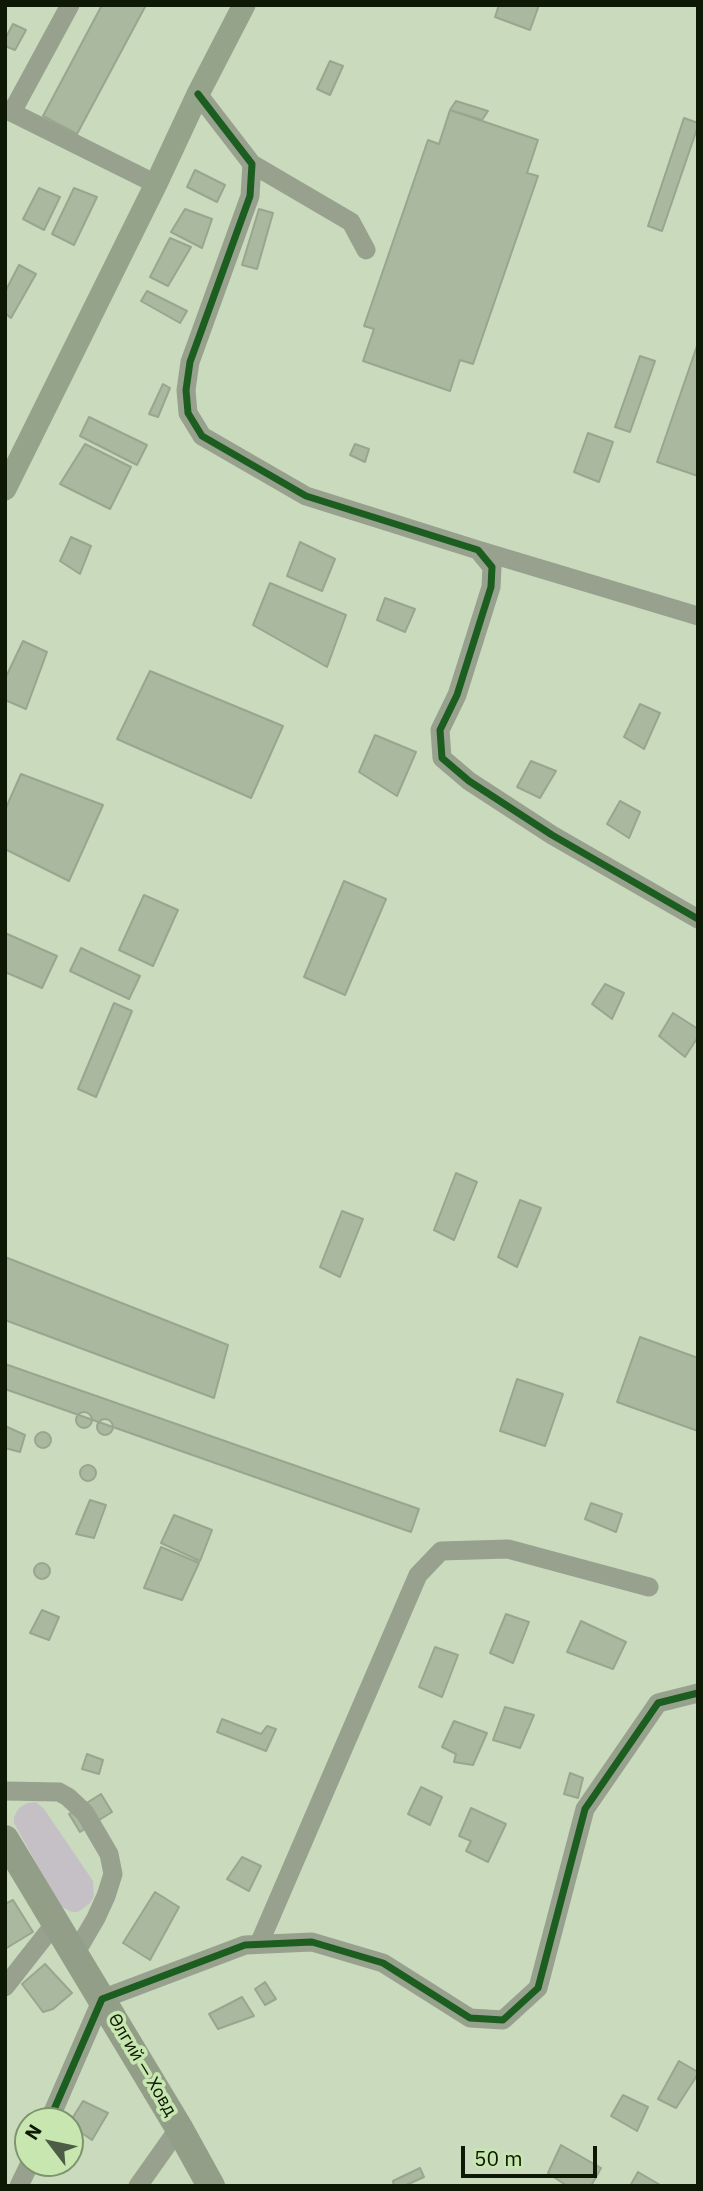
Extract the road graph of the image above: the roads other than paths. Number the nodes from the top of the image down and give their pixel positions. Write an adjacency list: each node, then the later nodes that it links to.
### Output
1 (70, 5): 4 (street)
2 (244, 5): 3 (main road)
3 (198, 94): 5 (street); 6 (main road)
4 (9, 111): 6 (street)
5 (253, 164): 7 (street); 9 (street)
6 (156, 184): 8 (main road)
7 (366, 250)
8 (5, 489)
9 (478, 550): 10 (street); 11 (street)
10 (698, 616)
11 (698, 919)
12 (649, 1587): 17 (street)
13 (698, 1693): 17 (street)
14 (5, 1791): 18 (street)
15 (5, 1839): 16 (highway, Өлгий — Ховд)
16 (56, 1922): 18 (highway, Өлгий — Ховд); 19 (street)
17 (259, 1944): 20 (street)
18 (75, 1954): 20 (highway, Өлгий — Ховд)
19 (5, 1987)
20 (102, 1999): 21 (street); 22 (highway, Өлгий — Ховд)
21 (55, 2107)
22 (179, 2128): 23 (street); 24 (highway, Өлгий — Ховд)
23 (138, 2186)
24 (211, 2186)

